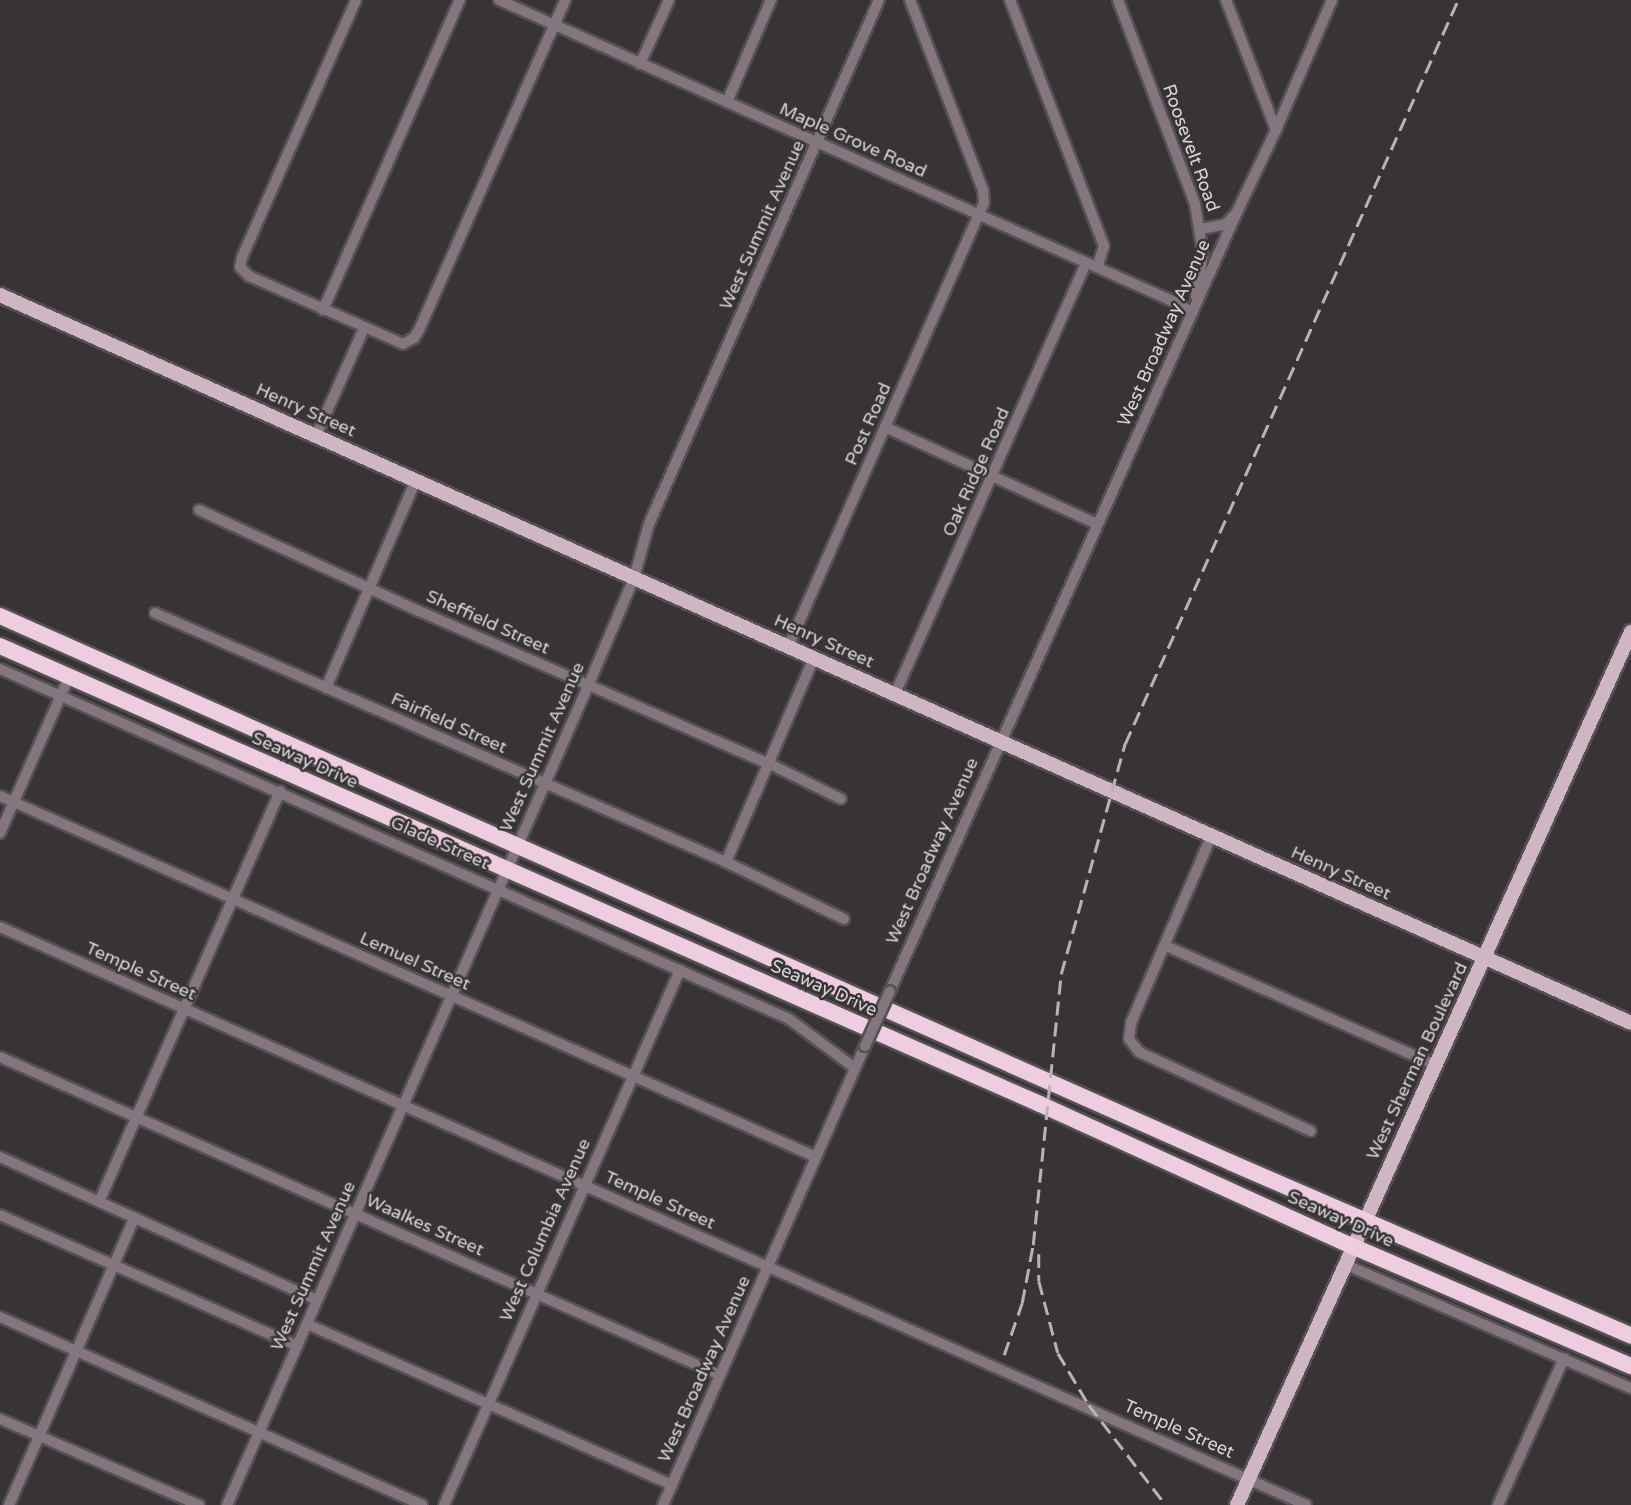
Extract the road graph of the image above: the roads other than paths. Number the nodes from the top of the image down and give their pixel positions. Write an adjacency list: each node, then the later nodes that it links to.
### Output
1 (356, 0): 23 (street)
2 (460, 0): 23 (street)
3 (499, 0): 13 (street, Maple Grove Road)
4 (565, 0): 13 (street)
5 (669, 0): 14 (street)
6 (771, 0): 15 (street)
7 (879, 0): 17 (street, West Summit Avenue)
8 (910, 0): 19 (street)
9 (1010, 0): 21 (street, Oak Ridge Road)
10 (1118, 0): 20 (street, Roosevelt Road)
11 (1226, 0): 16 (street)
12 (1332, 0): 16 (street, West Broadway Avenue)
13 (554, 25): 14 (street, Maple Grove Road); 25 (street)
14 (640, 64): 15 (street, Maple Grove Road)
15 (727, 102): 17 (street, Maple Grove Road)
16 (1276, 130): 18 (street, West Broadway Avenue)
17 (817, 143): 19 (street, Maple Grove Road); 32 (street, West Summit Avenue)
18 (1237, 212): 20 (street, West Broadway Avenue); 24 (street, West Broadway Avenue)
19 (979, 215): 21 (street, Maple Grove Road); 26 (street, Post Road)
20 (1201, 229): 24 (street, Roosevelt Road)
21 (1091, 265): 24 (street, Maple Grove Road); 28 (street, Oak Ridge Road)
22 (0, 295): 27 (main road, Henry Street)
23 (323, 310): 25 (street)
24 (1192, 313): 31 (street, West Broadway Avenue)
25 (364, 328): 27 (street)
26 (885, 427): 28 (street); 38 (street, Post Road)
27 (316, 436): 29 (main road, Henry Street)
28 (993, 477): 31 (street); 44 (street, Oak Ridge Road)
29 (416, 481): 32 (main road, Henry Street); 33 (street)
30 (199, 510): 33 (street, Sheffield Street)
31 (1097, 524): 46 (street, West Broadway Avenue)
32 (634, 578): 38 (main road, Henry Street); 42 (street, West Summit Avenue)
33 (370, 587): 42 (street, Sheffield Street); 43 (street)
34 (155, 613): 43 (street, Fairfield Street)
35 (0, 616): 55 (highway, Seaway Drive)
36 (1631, 632): 66 (main road, West Sherman Boulevard)
37 (0, 646): 41 (highway, Seaway Drive)
38 (788, 647): 39 (main road, Henry Street)
39 (814, 658): 44 (main road, Henry Street); 47 (street)
40 (0, 669): 45 (street, Glade Street)
41 (69, 677): 45 (street); 53 (highway, Seaway Drive)
42 (589, 684): 47 (street, Sheffield Street); 48 (street, West Summit Avenue)
43 (326, 688): 48 (street, Fairfield Street)
44 (895, 694): 46 (main road, Henry Street)
45 (60, 696): 49 (street, Glade Street); 52 (street)
46 (999, 741): 56 (main road, Henry Street); 73 (street, West Broadway Avenue, bridge)
47 (770, 764): 51 (street, Sheffield Street); 58 (street)
48 (544, 784): 57 (street, West Summit Avenue); 58 (street, Fairfield Street)
49 (280, 792): 60 (street, Glade Street); 61 (street)
50 (0, 796): 52 (street, Lemuel Street)
51 (841, 799)
52 (14, 802): 54 (street); 61 (street, Lemuel Street)
53 (358, 804): 55 (highway); 59 (highway, Seaway Drive)
54 (0, 833)
55 (494, 834): 57 (highway, Seaway Drive)
56 (1211, 837): 65 (street); 66 (main road, Henry Street)
57 (518, 845): 59 (street, West Summit Avenue); 62 (highway, Seaway Drive)
58 (726, 862): 63 (street, Fairfield Street)
59 (508, 867): 60 (street, West Summit Avenue); 62 (highway); 80 (highway, Seaway Drive)
60 (499, 888): 67 (street, Glade Street); 68 (street, West Summit Avenue)
61 (232, 899): 68 (street, Lemuel Street); 69 (street)
62 (672, 914): 83 (highway, Seaway Drive)
63 (844, 919)
64 (0, 927): 69 (street, Temple Street)
65 (1166, 946): 72 (street); 77 (street)
66 (1485, 958): 70 (main road, Henry Street); 72 (main road, West Sherman Boulevard)
67 (680, 970): 73 (street, Glade Street); 74 (street, West Columbia Avenue)
68 (451, 997): 74 (street, Lemuel Street); 75 (street, West Summit Avenue)
69 (184, 1010): 75 (street, Temple Street); 76 (street)
70 (1631, 1023)
71 (0, 1057): 76 (street, Waalkes Street)
72 (1436, 1065): 87 (main road, West Sherman Boulevard)
73 (855, 1068): 79 (street, West Broadway Avenue)
74 (633, 1076): 79 (street, Lemuel Street); 81 (street, West Columbia Avenue)
75 (403, 1106): 81 (street, Temple Street); 84 (street, West Summit Avenue)
76 (136, 1118): 82 (street); 84 (street, Waalkes Street)
77 (1311, 1131)
78 (0, 1157): 82 (street)
79 (816, 1157): 91 (street, West Broadway Avenue)
80 (1206, 1179): 83 (highway); 88 (highway, Seaway Drive)
81 (584, 1185): 91 (street, Temple Street); 93 (street, West Columbia Avenue)
82 (99, 1202): 86 (street)
83 (1347, 1212): 87 (highway, Seaway Drive)
84 (355, 1214): 93 (street, Waalkes Street); 94 (street, West Summit Avenue)
85 (0, 1215): 90 (street)
86 (134, 1219): 90 (street); 94 (street)
87 (1365, 1220): 88 (main road, West Sherman Boulevard); 92 (highway, Seaway Drive)
88 (1358, 1248): 89 (main road, West Sherman Boulevard); 92 (highway); 101 (highway, Seaway Drive)
89 (1345, 1264): 100 (street); 108 (main road, West Sherman Boulevard)
90 (114, 1265): 98 (street); 99 (street)
91 (768, 1267): 102 (street, West Broadway Avenue); 108 (street, Temple Street)
92 (1517, 1287): 97 (highway, Seaway Drive)
93 (536, 1294): 102 (street, Waalkes Street); 104 (street, West Columbia Avenue)
94 (317, 1300): 96 (street, West Summit Avenue)
95 (0, 1317): 99 (street)
96 (307, 1324): 98 (street, West Summit Avenue); 104 (street)
97 (1631, 1336)
98 (297, 1346): 106 (street, West Summit Avenue)
99 (76, 1350): 106 (street); 107 (street)
100 (1564, 1358): 103 (street); 118 (street)
101 (1631, 1366)
102 (720, 1375): 109 (street, West Broadway Avenue)
103 (1631, 1388)
104 (488, 1404): 109 (street); 114 (street, West Columbia Avenue)
105 (0, 1419): 107 (street)
106 (259, 1432): 112 (street, West Summit Avenue); 113 (street)
107 (39, 1436): 110 (street); 111 (street)
108 (1249, 1478): 116 (main road, West Sherman Boulevard); 117 (street, Temple Street)
109 (672, 1485): 115 (street, West Broadway Avenue)
110 (9, 1505)
111 (199, 1505)
112 (227, 1505)
113 (422, 1505)
114 (444, 1505)
115 (663, 1505)
116 (1237, 1505)
117 (1306, 1505)
118 (1498, 1505)

